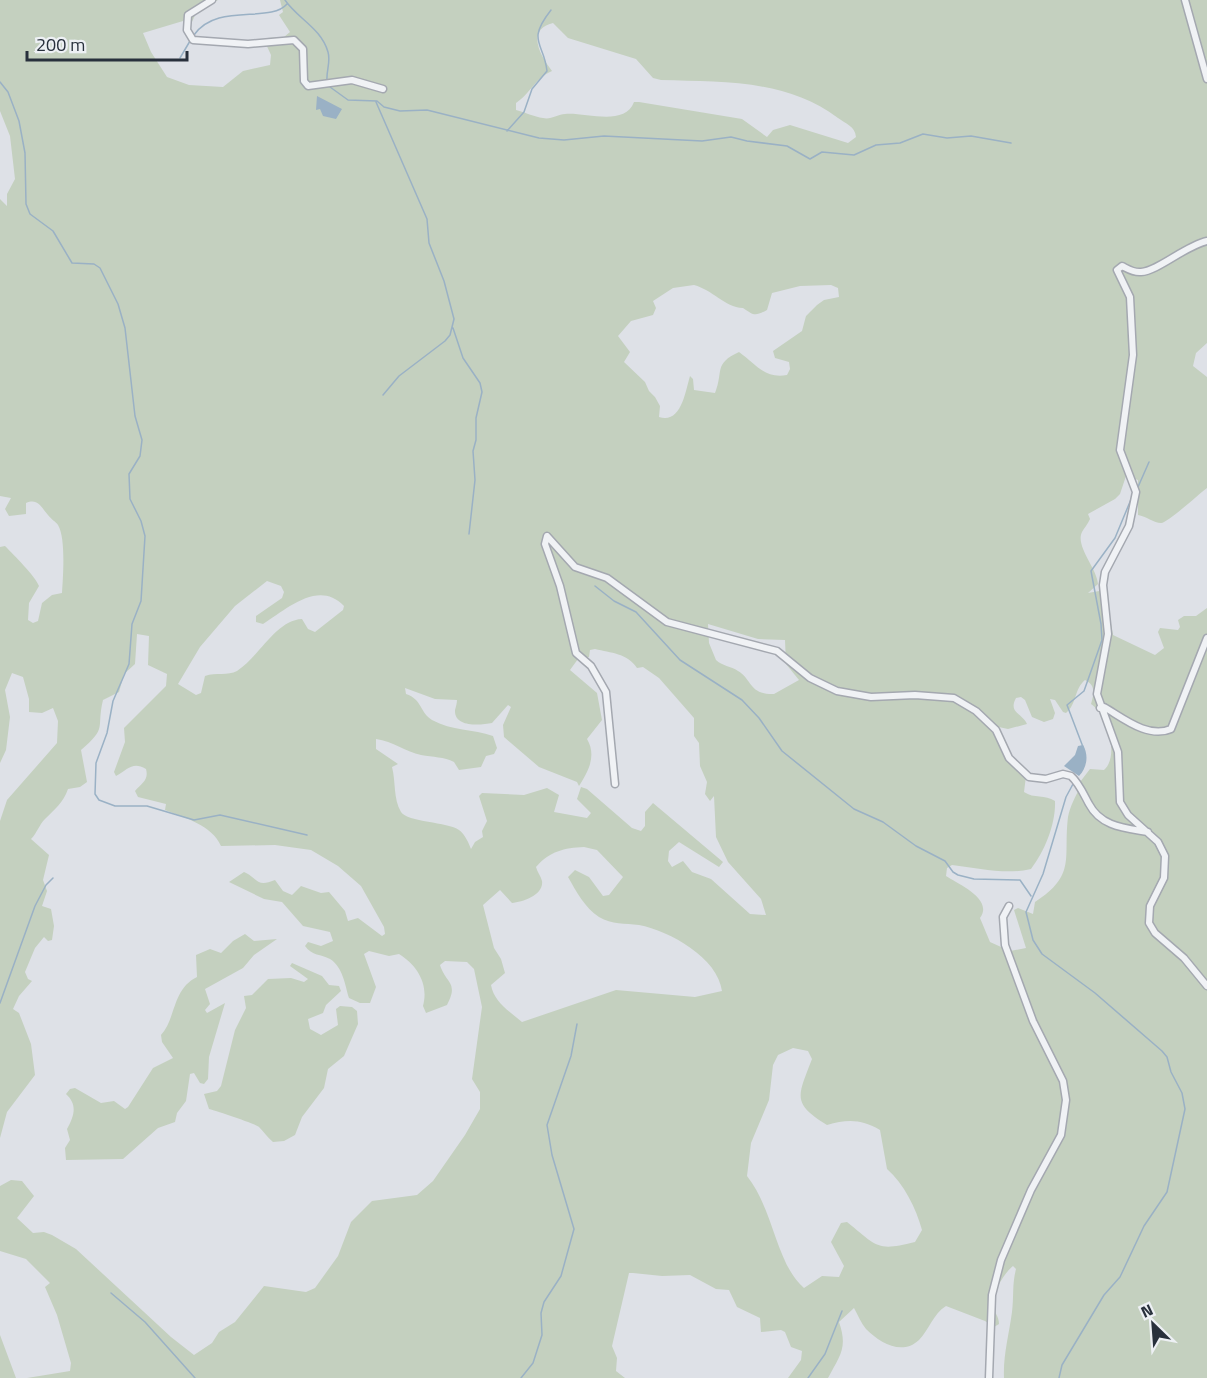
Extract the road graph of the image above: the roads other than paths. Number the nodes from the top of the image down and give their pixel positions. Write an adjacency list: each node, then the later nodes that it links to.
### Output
1 (212, 0): 4 (street)
2 (1185, 0): 3 (street)
3 (1207, 79)
4 (382, 89)
5 (1207, 241): 7 (street)
6 (1207, 638): 7 (street)
7 (1100, 708): 9 (street)
8 (615, 783): 9 (street)
9 (1148, 832): 11 (street)
10 (1009, 906): 12 (street)
11 (1207, 986)
12 (989, 1378)

